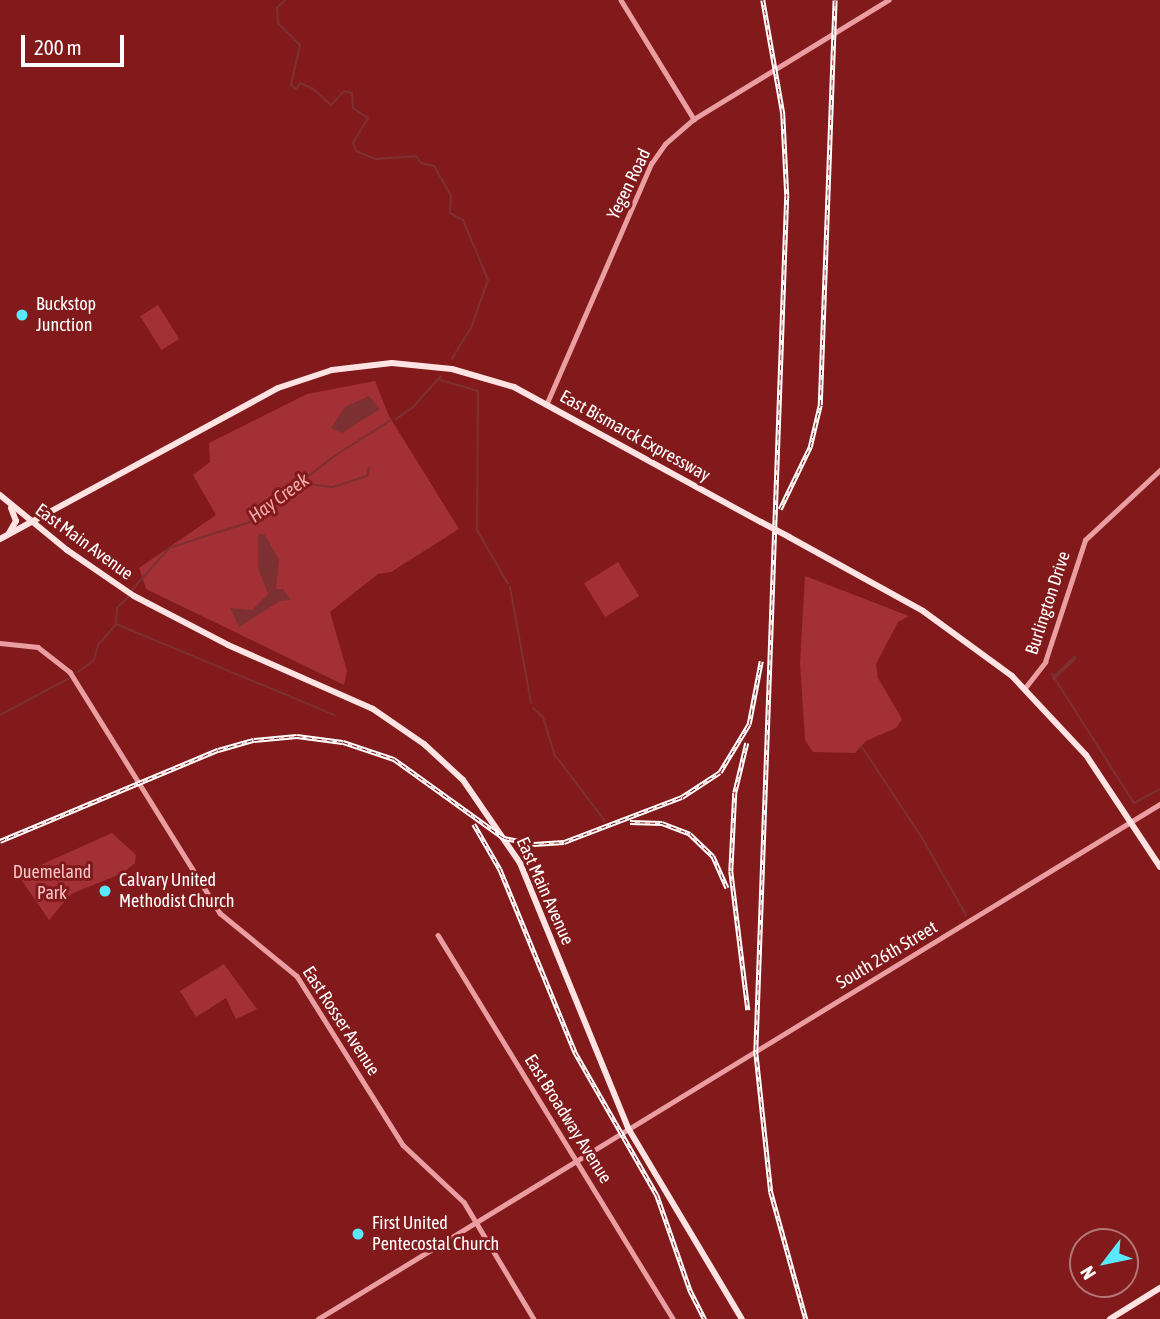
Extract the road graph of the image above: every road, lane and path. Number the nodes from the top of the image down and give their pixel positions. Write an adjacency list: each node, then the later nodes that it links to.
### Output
1 (621, 0): 3 (street)
2 (888, 0): 3 (street, Yegen Road)
3 (694, 120): 4 (street, Yegen Road)
4 (547, 403): 7 (main road, East Bismarck Expressway); 11 (main road, East Bismarck Expressway, bridge)
5 (1160, 470): 11 (street, Burlington Drive)
6 (2, 497): 7 (main road, East Main Avenue); 8 (main road)
7 (31, 522): 8 (main road, East Bismarck Expressway); 16 (main road, East Main Avenue)
8 (8, 535): 9 (main road, East Bismarck Expressway)
9 (0, 540)
10 (0, 643): 18 (street, East Rosser Avenue)
11 (1025, 688): 13 (main road, East Bismarck Expressway)
12 (1160, 804): 13 (street, South 26th Street)
13 (1132, 821): 14 (main road, East Bismarck Expressway); 16 (street, South 26th Street)
14 (1160, 867)
15 (438, 935): 17 (street, East Broadway Avenue)
16 (628, 1128): 17 (street, South 26th Street); 23 (main road, East Main Avenue)
17 (578, 1160): 18 (street, South 26th Street); 22 (street, East Broadway Avenue)
18 (477, 1222): 20 (street, South 26th Street); 21 (street, East Rosser Avenue)
19 (1160, 1288): 24 (main road)
20 (318, 1319)
21 (534, 1319)
22 (673, 1319)
23 (742, 1319)
24 (1110, 1319)

